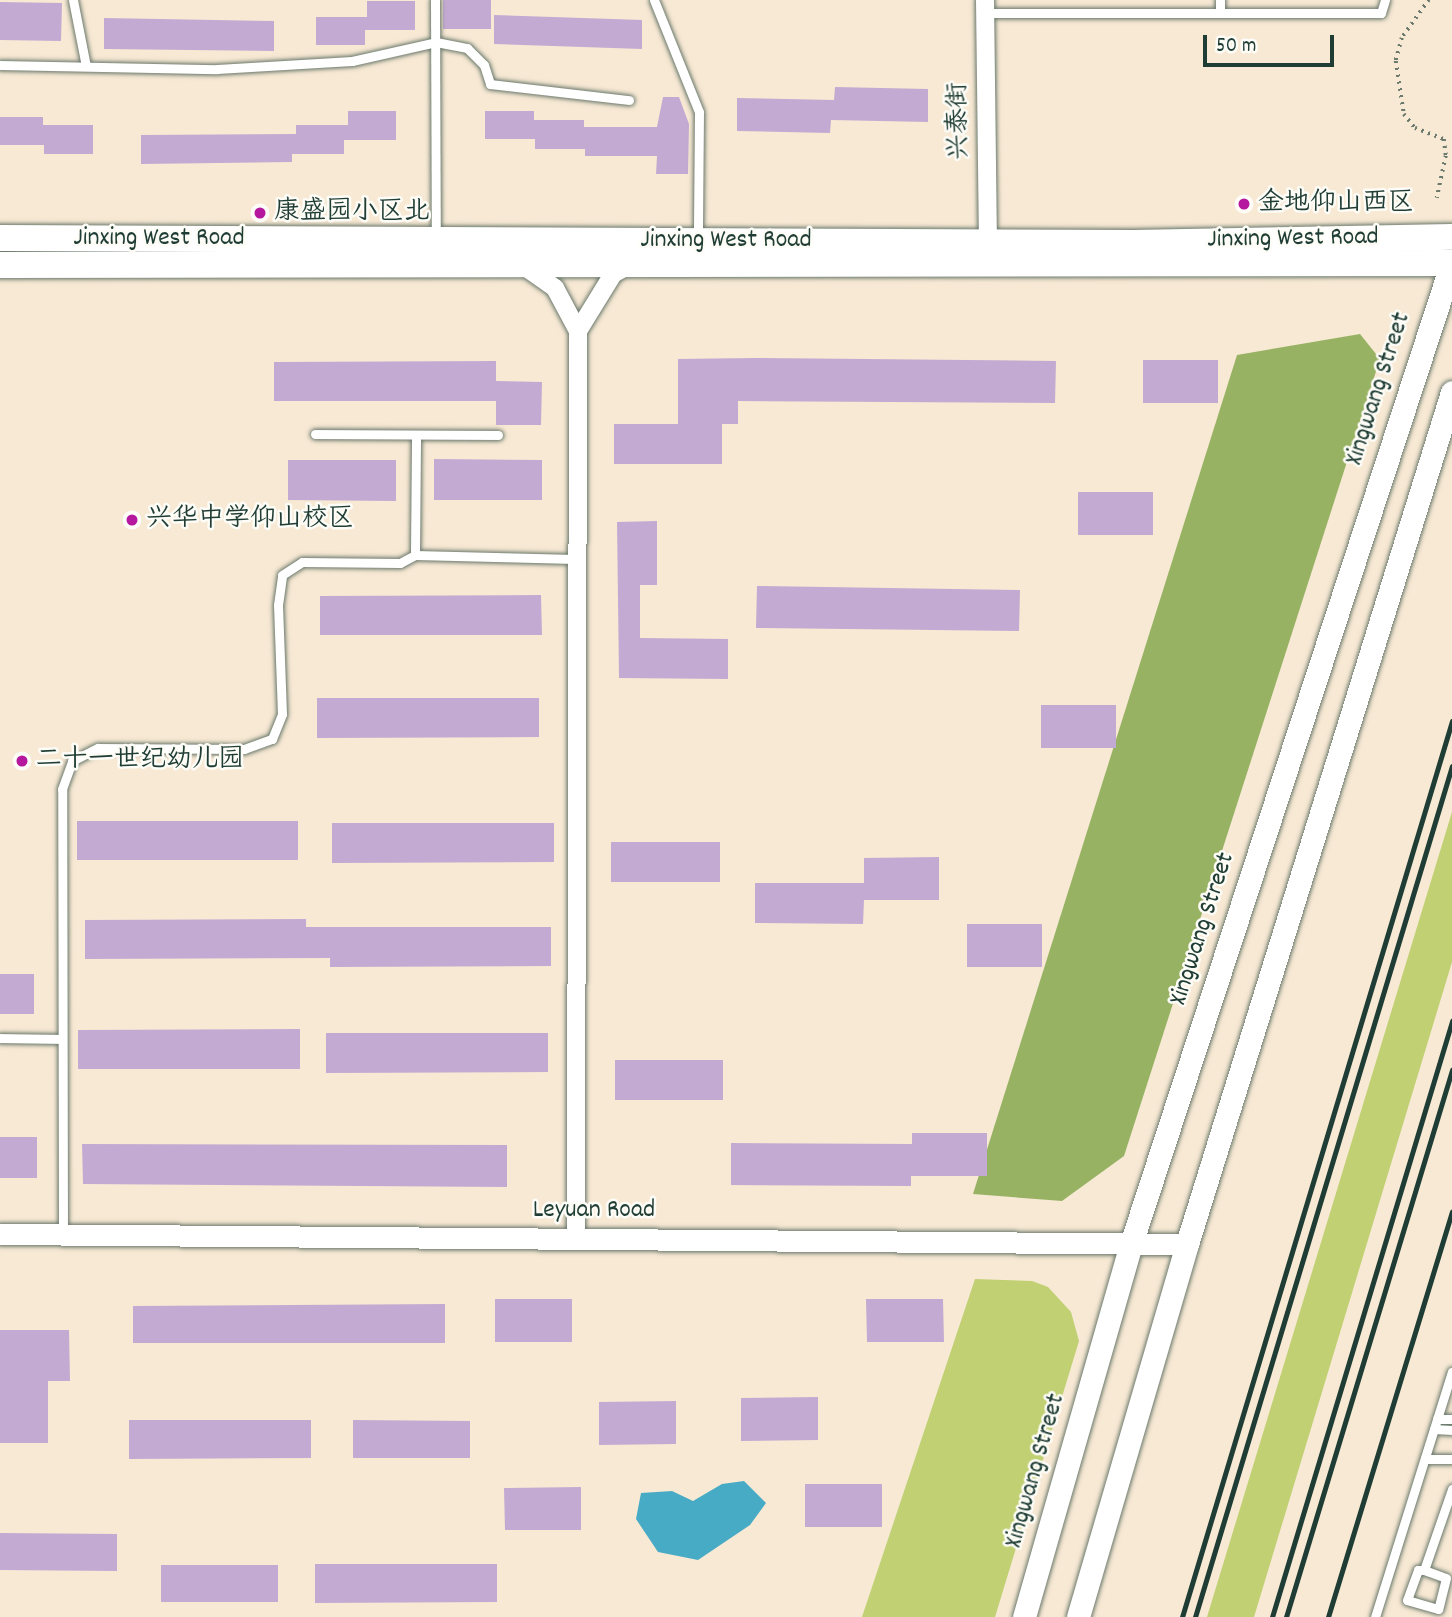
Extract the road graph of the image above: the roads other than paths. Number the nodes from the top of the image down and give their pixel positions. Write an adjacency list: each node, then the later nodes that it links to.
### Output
1 (73, 0): 10 (lane)
2 (435, 0): 8 (lane)
3 (654, 0): 15 (lane)
4 (1220, 0): 7 (lane)
5 (1385, 0): 7 (lane)
6 (985, 6): 7 (lane); 16 (street, 兴泰街)
7 (1220, 12)
8 (436, 42): 10 (lane); 11 (lane); 14 (lane)
9 (0, 65): 10 (lane)
10 (86, 66)
11 (629, 100)
12 (1452, 237): 16 (main road, Jinxing West Road)
13 (0, 238): 14 (main road, Jinxing West Road)
14 (436, 240): 15 (main road, Jinxing West Road)
15 (698, 241): 16 (main road, Jinxing West Road)
16 (988, 241)
17 (635, 262): 18 (main road, Jinxing West Road); 19 (main road, Jinxing West Road); 21 (street)
18 (516, 263): 20 (main road, Jinxing West Road); 21 (street)
19 (1452, 263): 33 (main road, Xingwang Street)
20 (0, 265)
21 (578, 331): 27 (street)
22 (1452, 393): 34 (main road)
23 (315, 434): 24 (lane)
24 (416, 435): 25 (lane); 26 (lane)
25 (498, 435)
26 (415, 555): 27 (lane); 29 (lane)
27 (575, 559): 32 (street)
28 (0, 1038): 29 (lane)
29 (62, 1039): 31 (lane)
30 (0, 1234): 31 (street, Leyuan Road)
31 (63, 1235): 32 (street, Leyuan Road)
32 (576, 1239): 33 (street, Leyuan Road)
33 (1130, 1244): 34 (street, Leyuan Road); 45 (main road, Xingwang Street)
34 (1187, 1244): 46 (main road)
35 (1452, 1373): 36 (lane)
36 (1449, 1390): 37 (lane)
37 (1437, 1419): 38 (lane); 39 (lane)
38 (1452, 1419)
39 (1434, 1429): 40 (lane); 41 (lane)
40 (1452, 1430)
41 (1425, 1458): 42 (lane); 47 (lane)
42 (1452, 1459)
43 (1452, 1489): 44 (lane)
44 (1424, 1570): 44 (lane)
45 (1024, 1617)
46 (1078, 1617)
47 (1375, 1617)

